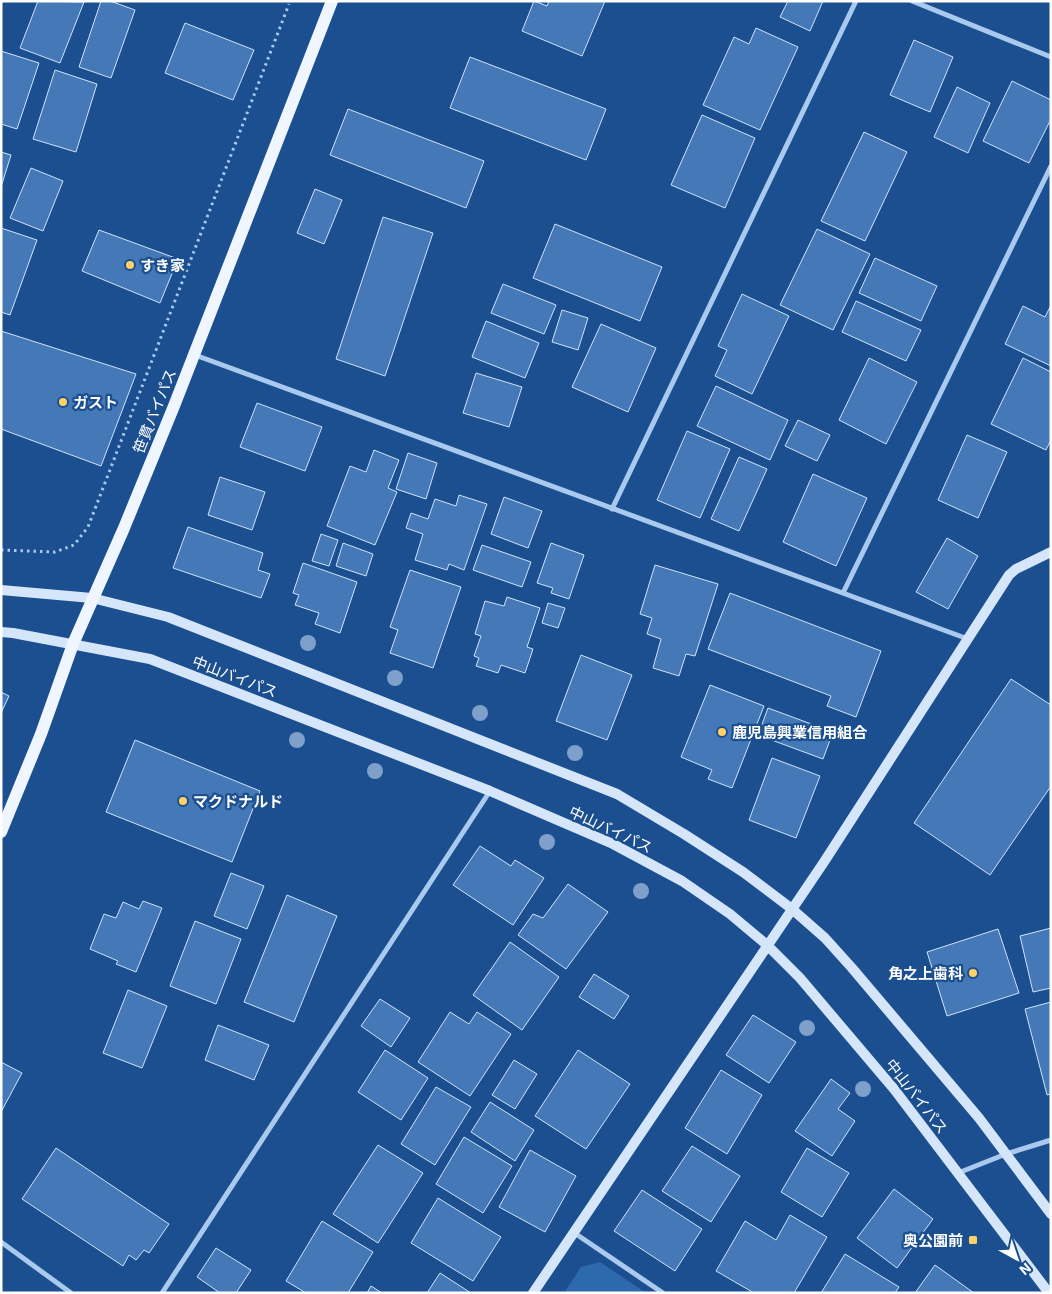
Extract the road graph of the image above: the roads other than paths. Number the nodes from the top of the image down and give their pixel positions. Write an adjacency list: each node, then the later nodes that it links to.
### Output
1 (332, 1): 6 (main road, 笹貫バイパス)
2 (856, 1): 7 (street)
3 (912, 1): 4 (street)
4 (1051, 57)
5 (1051, 166): 10 (street)
6 (194, 355): 7 (street); 11 (main road, 笹貫バイパス)
7 (612, 509): 10 (street)
8 (1051, 552): 13 (street)
9 (1, 590): 11 (street, 中山バイパス)
10 (843, 593): 13 (street)
11 (92, 598): 14 (main road, 笹貫バイパス); 17 (street, 中山バイパス)
12 (1, 632): 14 (street, 中山バイパス)
13 (968, 639): 17 (street)
14 (73, 644): 15 (street, 中山バイパス); 16 (main road, 笹貫バイパス)
15 (490, 792): 18 (street, 中山バイパス); 26 (street)
16 (1, 832)
17 (792, 909): 18 (street); 20 (street, 中山バイパス)
18 (767, 945): 21 (street, 中山バイパス); 23 (street)
19 (1051, 1140): 20 (street)
20 (1006, 1154): 21 (street); 22 (street, 中山バイパス)
21 (958, 1173): 29 (street, 中山バイパス)
22 (1051, 1214)
23 (573, 1232): 27 (street); 28 (street)
24 (1, 1242): 25 (street)
25 (71, 1293)
26 (162, 1293)
27 (533, 1293)
28 (663, 1293)
29 (1049, 1293)

